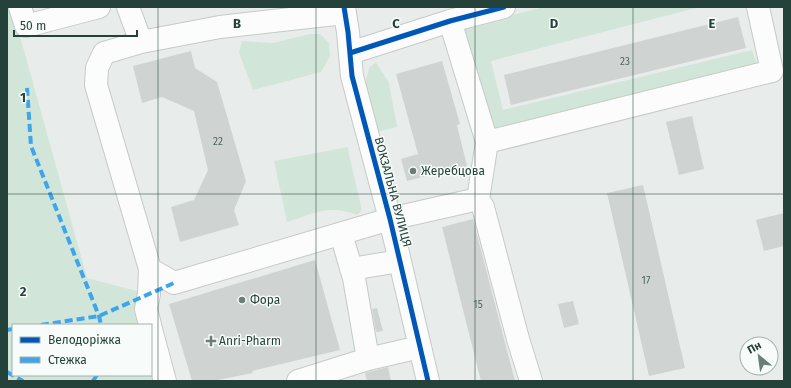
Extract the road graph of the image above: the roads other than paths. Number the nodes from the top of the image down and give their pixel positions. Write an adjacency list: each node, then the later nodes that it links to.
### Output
1 (20, 7): 2 (street)
2 (99, 7)
3 (128, 7): 8 (street)
4 (758, 7): 9 (street)
5 (496, 8): 7 (street)
6 (344, 10): 8 (street); 10 (street, ВОКЗАЛЬНА ВУЛИЦЯ)
7 (450, 21): 10 (street); 11 (street)
8 (141, 42): 16 (street)
9 (776, 51): 11 (street)
10 (350, 53): 13 (street, ВОКЗАЛЬНА ВУЛИЦЯ)
11 (487, 142): 12 (street)
12 (478, 199): 13 (street); 25 (street)
13 (390, 219): 14 (street); 15 (street, ВОКЗАЛЬНА ВУЛИЦЯ)
14 (341, 234): 16 (street); 17 (street)
15 (400, 261): 17 (street); 20 (street, ВОКЗАЛЬНА ВУЛИЦЯ)
16 (150, 269): 18 (street)
17 (351, 269): 21 (street)
18 (150, 324)
19 (152, 332): 22 (street)
20 (420, 347): 21 (street); 24 (street, ВОКЗАЛЬНА ВУЛИЦЯ)
21 (368, 359): 23 (street)
22 (166, 381)
23 (298, 381)
24 (428, 381)
25 (531, 381)

